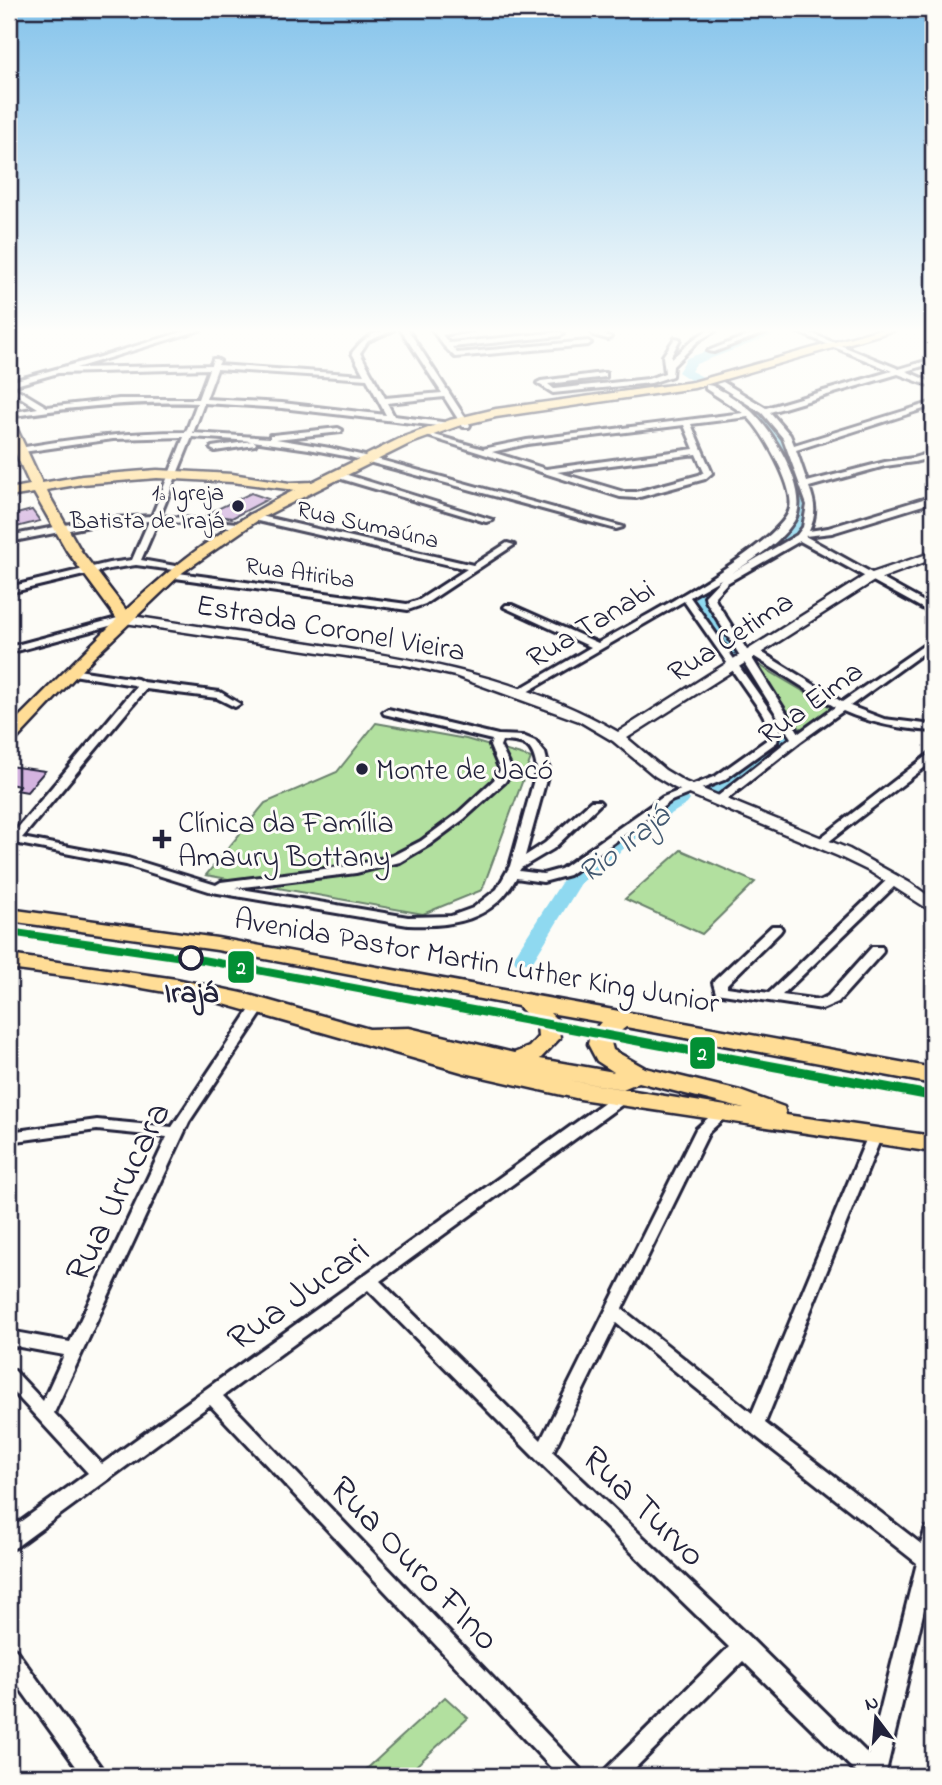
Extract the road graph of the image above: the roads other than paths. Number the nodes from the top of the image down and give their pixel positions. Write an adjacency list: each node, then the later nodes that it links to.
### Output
1 (195, 413): 16 (street)
2 (357, 413): 10 (street)
3 (388, 413): 10 (street)
4 (459, 413): 11 (street)
5 (499, 413): 11 (main road)
6 (514, 413): 11 (main road)
7 (767, 413): 21 (street)
8 (904, 413): 21 (street)
9 (751, 414): 12 (street); 51 (street, Rua Tanabi)
10 (391, 418): 14 (street)
11 (465, 422): 14 (main road); 17 (main road)
12 (687, 423): 23 (street); 24 (street)
13 (9, 425): 22 (main road)
14 (447, 425): 19 (main road)
15 (338, 429): 18 (street)
16 (187, 435): 18 (street); 22 (street); 28 (street)
17 (431, 436): 19 (main road); 24 (street)
18 (264, 439): 20 (street); 26 (street)
19 (396, 446): 26 (main road)
20 (215, 449)
21 (791, 449): 30 (street)
22 (14, 451): 32 (main road)
23 (699, 451): 27 (street); 27 (street)
24 (482, 452): 27 (street)
25 (933, 454): 30 (street)
26 (368, 459): 29 (main road); 40 (street)
27 (544, 471)
28 (174, 474): 31 (main road); 32 (main road); 35 (street)
29 (337, 475): 31 (main road); 36 (main road); 37 (street)
30 (806, 485): 41 (street)
31 (278, 486): 36 (main road)
32 (37, 487): 33 (main road); 38 (main road)
33 (10, 493)
34 (933, 499): 41 (street)
35 (156, 516): 38 (street); 39 (street); 45 (street)
36 (254, 516): 39 (main road); 46 (street, Rua Sumaúna)
37 (488, 520)
38 (61, 526): 42 (street); 47 (main road)
39 (237, 526): 48 (main road)
40 (619, 527)
41 (801, 536): 49 (street); 59 (street)
42 (9, 539)
43 (510, 545): 46 (street)
44 (933, 555): 49 (street, Rua Cetima)
45 (136, 562): 47 (street, Rua Atiriba); 48 (street, Rua Atiriba)
46 (475, 568): 52 (street)
47 (89, 569): 50 (street, Rua Atiriba); 55 (main road)
48 (174, 572): 52 (street, Rua Atiriba); 55 (main road)
49 (870, 578): 54 (street); 59 (street, Rua Cetima)
50 (9, 590)
51 (685, 596): 57 (street, Rua Tanabi); 59 (street)
52 (422, 602)
53 (509, 607): 57 (street)
54 (933, 611)
55 (125, 619): 58 (street); 60 (main road); 62 (street, Estrada Coronel Vieira)
56 (933, 642): 64 (street, Rua Eima)
57 (600, 647): 62 (street, Rua Tanabi)
58 (9, 650)
59 (744, 658): 64 (street); 69 (street, Rua Cetima); 70 (street); 72 (street)
60 (71, 672): 61 (street); 67 (main road)
61 (142, 685): 63 (street); 75 (street)
62 (520, 693): 69 (street, Estrada Coronel Vieira)
63 (235, 704)
64 (842, 708): 66 (street); 70 (street, Rua Eima)
65 (388, 712): 68 (street)
66 (933, 728)
67 (9, 737)
68 (498, 738): 77 (street); 79 (street)
69 (618, 738): 72 (street, Estrada Coronel Vieira)
70 (797, 739): 73 (street, Rua Eima)
71 (933, 756): 76 (street)
72 (690, 790): 73 (street, Estrada Coronel Vieira); 77 (street)
73 (717, 802): 76 (street, Estrada Coronel Vieira)
74 (595, 803): 77 (street)
75 (12, 839): 79 (street)
76 (819, 844): 78 (street, Estrada Coronel Vieira)
77 (514, 870): 79 (street)
78 (895, 879): 80 (street, Estrada Coronel Vieira); 85 (street)
79 (212, 888)
80 (932, 903)
81 (9, 915): 86 (main road, Avenida Pastor Martin Luther King Junior)
82 (776, 929): 85 (street)
83 (877, 950): 85 (street)
84 (9, 962): 87 (main road)
85 (771, 999)
86 (523, 1002): 88 (main road, Avenida Pastor Martin Luther King Junior); 90 (main road)
87 (260, 1005): 89 (main road); 98 (street, Rua Urucara)
88 (624, 1019): 91 (main road); 92 (main road, Avenida Pastor Martin Luther King Junior)
89 (363, 1037): 90 (main road); 93 (main road)
90 (515, 1061): 91 (main road)
91 (635, 1074): 96 (main road)
92 (933, 1076)
93 (622, 1097): 94 (main road); 102 (street, Rua Jucari)
94 (691, 1108): 95 (main road); 97 (street)
95 (723, 1113): 96 (main road); 97 (street)
96 (805, 1124): 99 (main road)
97 (703, 1129): 103 (street)
98 (176, 1133): 100 (street); 105 (street, Rua Urucara)
99 (875, 1135): 101 (main road); 109 (street)
100 (9, 1137)
101 (933, 1144)
102 (369, 1280): 107 (street, Rua Jucari); 110 (street, Rua Turvo)
103 (613, 1311): 109 (street); 110 (street)
104 (9, 1338): 105 (street)
105 (75, 1350): 108 (street, Rua Urucara)
106 (9, 1376): 108 (street)
107 (210, 1394): 111 (street, Rua Jucari); 118 (street, Rua Ouro FIno)
108 (45, 1414): 111 (street)
109 (755, 1426): 114 (street)
110 (543, 1454): 115 (street, Rua Turvo)
111 (100, 1474): 113 (street, Rua Jucari)
112 (933, 1534): 114 (street)
113 (9, 1541)
114 (926, 1559): 120 (street)
115 (744, 1646): 119 (street); 120 (street, Rua Turvo)
116 (9, 1657): 117 (street)
117 (94, 1776)
118 (573, 1776)
119 (613, 1776)
120 (875, 1776)

